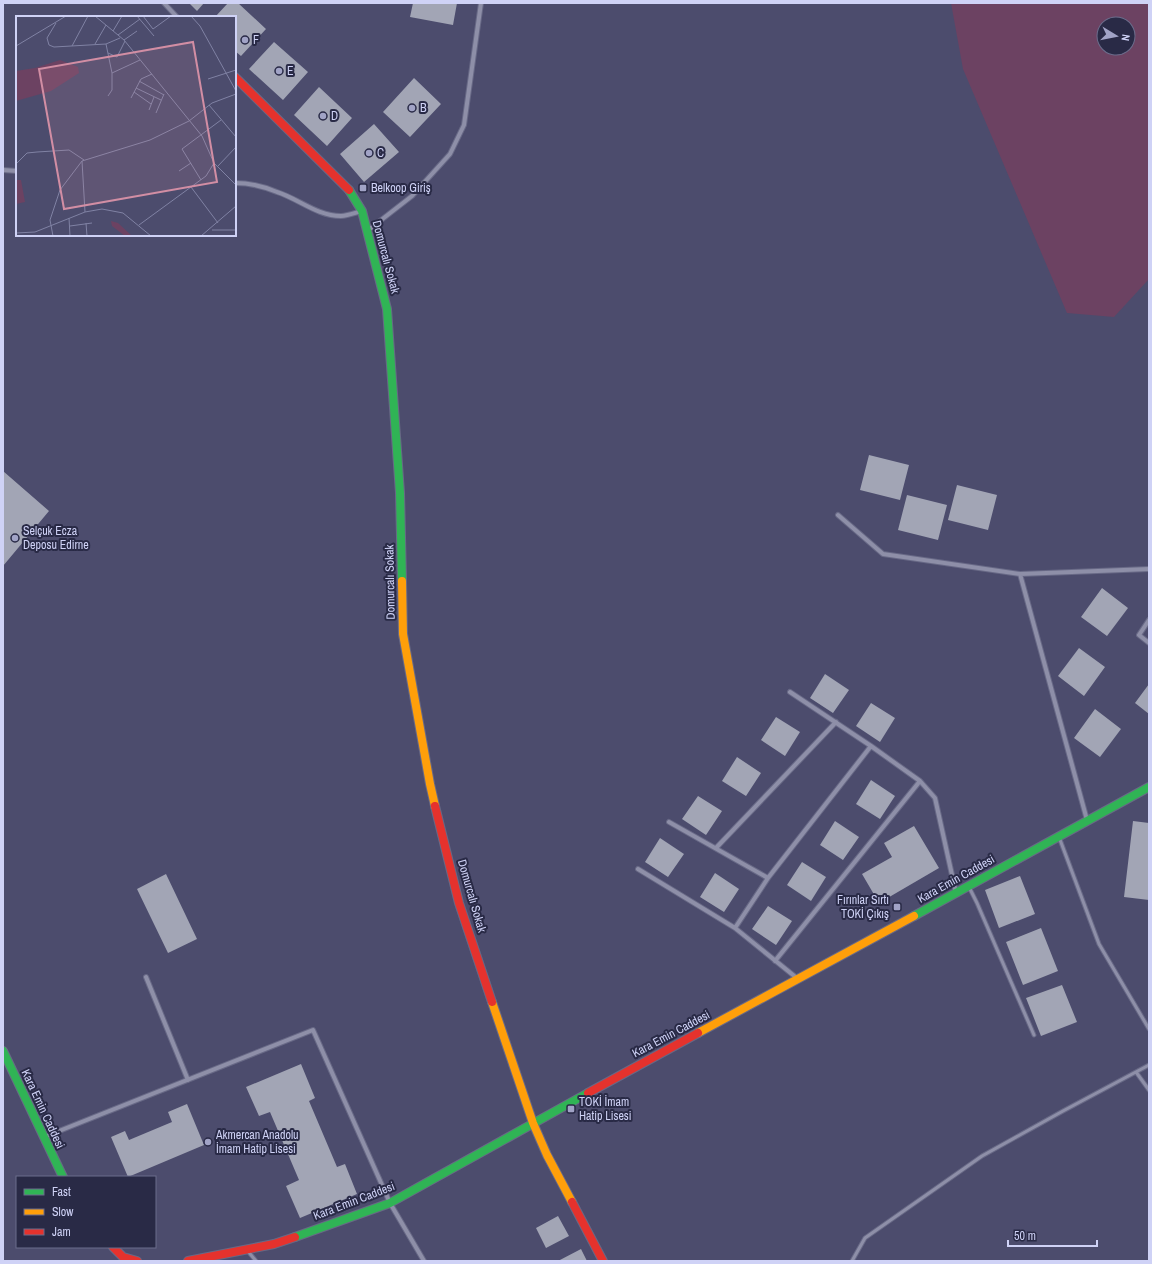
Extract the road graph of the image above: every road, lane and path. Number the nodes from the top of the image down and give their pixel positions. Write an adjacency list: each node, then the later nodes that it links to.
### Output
1 (164, 3): 3 (street)
2 (481, 3): 9 (street)
3 (176, 16)
4 (236, 78): 8 (street, Domurcalı Sokak)
5 (3, 170): 6 (street)
6 (16, 171)
7 (236, 183): 8 (street)
8 (362, 211): 9 (street, Domurcalı Sokak)
9 (367, 231): 39 (street, Domurcalı Sokak)
10 (838, 515): 12 (street)
11 (1149, 569): 12 (street)
12 (1020, 574): 20 (street)
13 (1149, 620): 14 (street)
14 (1149, 643)
15 (790, 692): 16 (street)
16 (836, 722): 17 (street); 23 (street)
17 (871, 746): 18 (street); 25 (street)
18 (920, 781): 27 (street); 29 (street)
19 (1149, 787): 20 (street, Kara Emin Caddesi)
20 (1087, 820): 22 (street, Kara Emin Caddesi)
21 (669, 822): 23 (street)
22 (1058, 836): 26 (street, Kara Emin Caddesi); 32 (lane)
23 (716, 848): 25 (street)
24 (638, 869): 28 (street)
25 (768, 878): 28 (street)
26 (969, 886): 27 (street, Kara Emin Caddesi); 33 (lane)
27 (956, 893): 31 (street, Kara Emin Caddesi)
28 (735, 928): 29 (street)
29 (775, 961): 31 (street)
30 (146, 977): 37 (street)
31 (798, 979): 39 (street, Kara Emin Caddesi)
32 (1149, 1029)
33 (1034, 1035)
34 (3, 1051): 40 (street, Kara Emin Caddesi)
35 (1149, 1065): 36 (lane)
36 (1136, 1072): 38 (lane); 50 (lane)
37 (188, 1080): 40 (street); 42 (street)
38 (1149, 1090)
39 (533, 1123): 42 (street, Kara Emin Caddesi); 49 (street, Domurcalı Sokak)
40 (43, 1137): 41 (street, Kara Emin Caddesi)
41 (62, 1176)
42 (390, 1203): 44 (street, Kara Emin Caddesi); 48 (street)
43 (114, 1248): 45 (street)
44 (246, 1249): 46 (street, Kara Emin Caddesi); 47 (lane)
45 (137, 1261)
46 (188, 1261)
47 (256, 1261)
48 (424, 1261)
49 (603, 1261)
50 (852, 1261)

